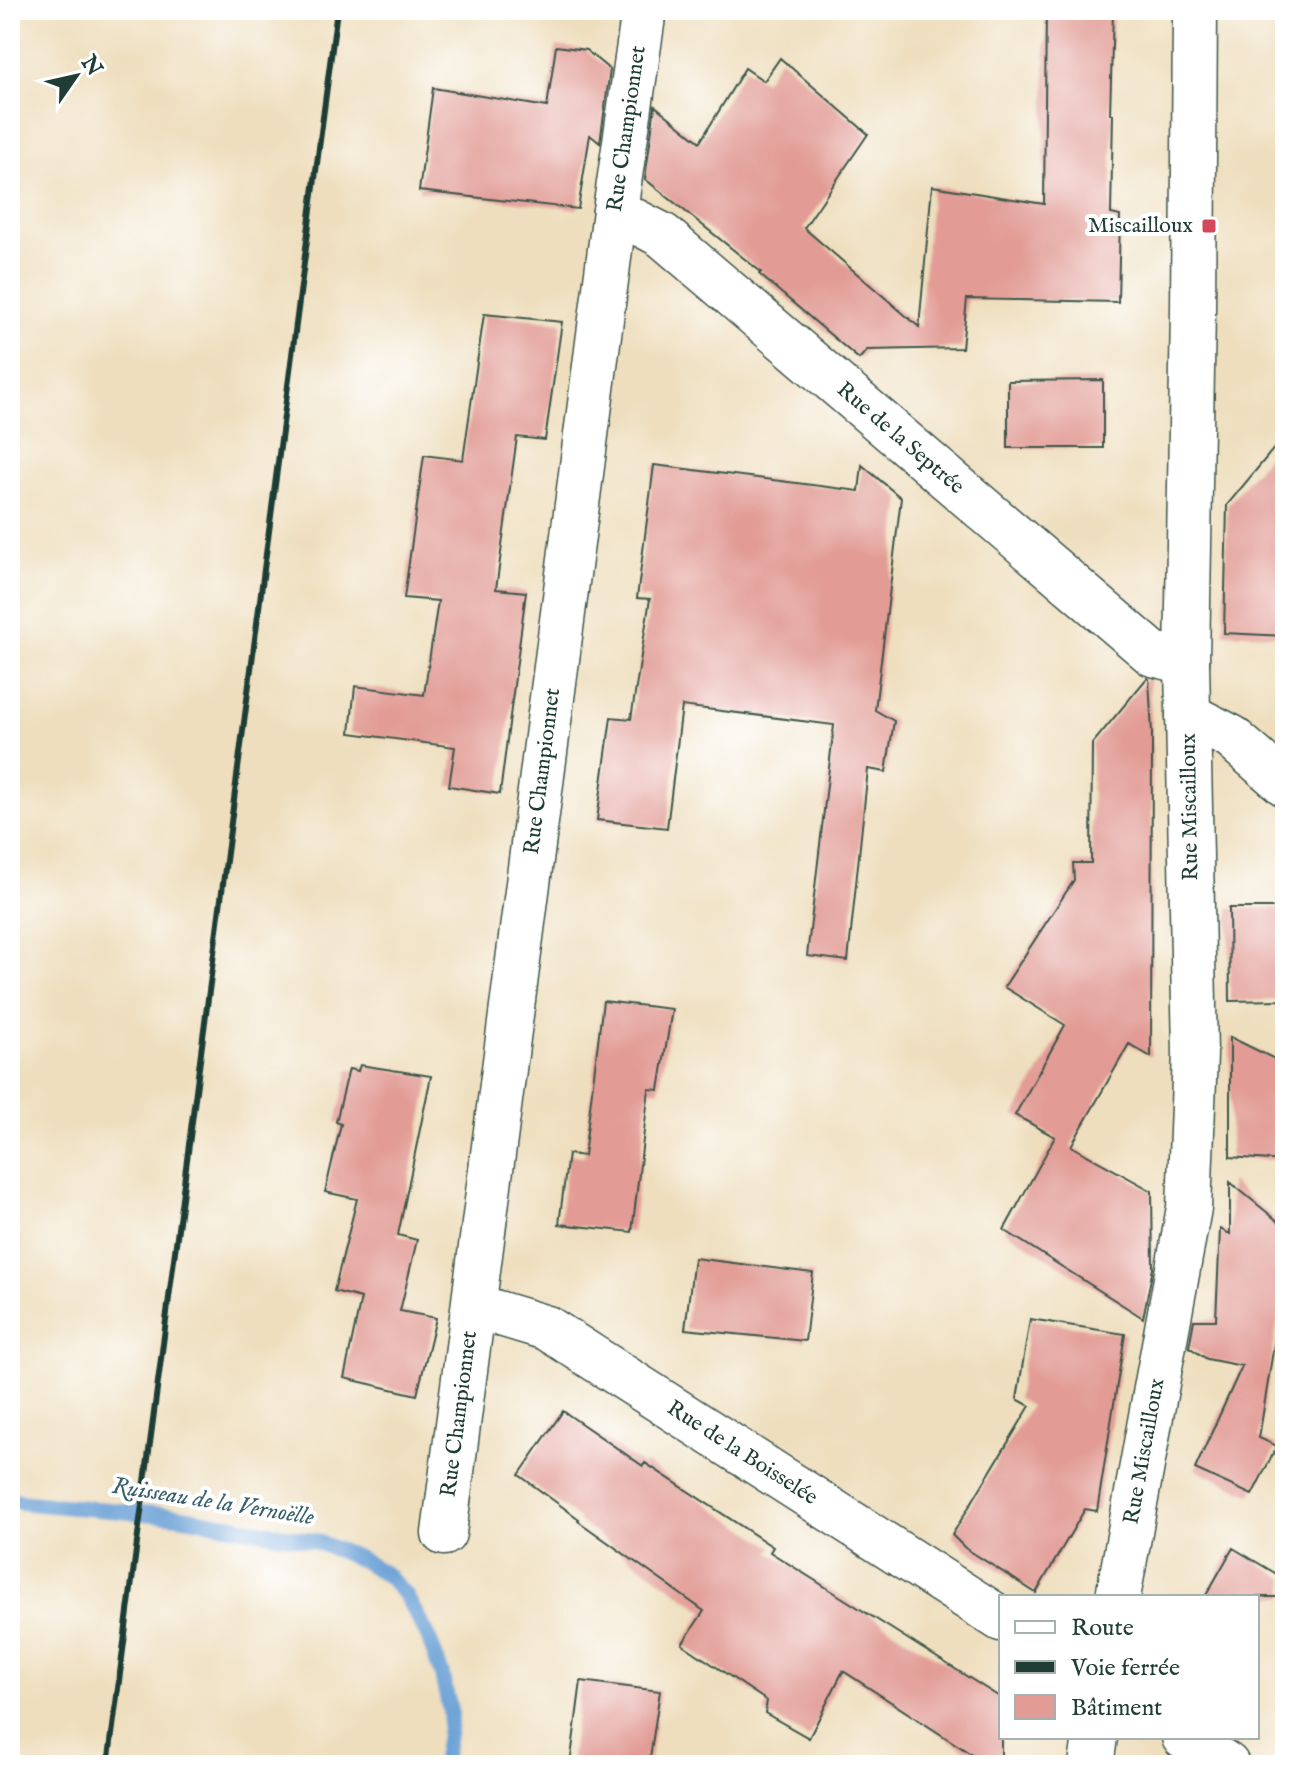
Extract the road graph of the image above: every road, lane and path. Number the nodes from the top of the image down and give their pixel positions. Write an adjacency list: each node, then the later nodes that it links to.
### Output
1 (644, 10): 3 (street, Rue Championnet)
2 (1195, 10): 4 (street, Rue Miscailloux)
3 (615, 211): 4 (street, Rue de la Septrée); 7 (street, Rue Championnet)
4 (1187, 662): 5 (street, Rue Miscailloux)
5 (1188, 715): 6 (street); 9 (street, Rue Miscailloux)
6 (1285, 784)
7 (474, 1306): 8 (street, Rue Championnet); 10 (street, Rue de la Boisselée)
8 (444, 1533)
9 (1118, 1595)
10 (999, 1618)
11 (1095, 1739): 13 (street)
12 (1187, 1739): 14 (street)
13 (1091, 1765)
14 (1227, 1765)

